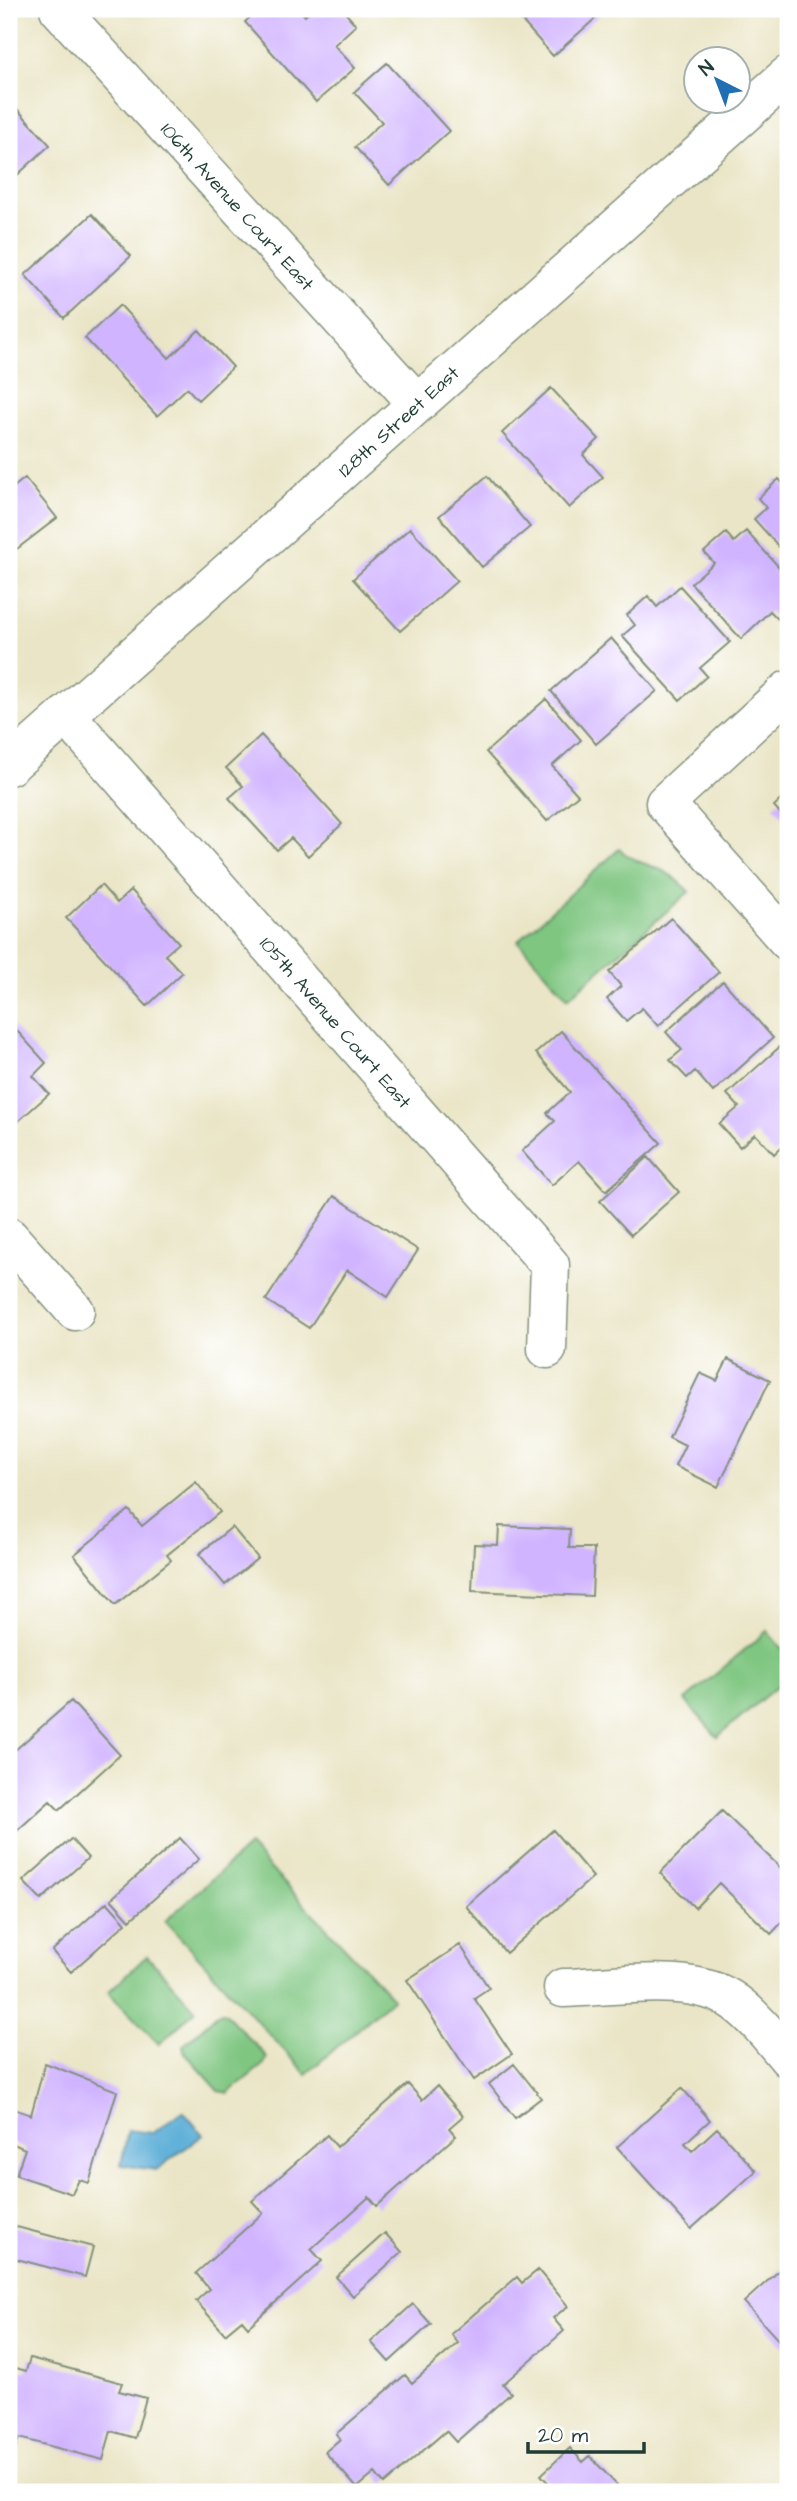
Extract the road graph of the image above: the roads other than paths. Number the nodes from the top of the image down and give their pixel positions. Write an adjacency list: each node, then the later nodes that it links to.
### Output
1 (59, 9): 3 (street, 106th Avenue Court East)
2 (788, 75): 3 (street, 128th Street East)
3 (417, 403): 5 (street, 128th Street East)
4 (788, 690): 7 (street)
5 (66, 715): 6 (street, 128th Street East); 10 (street, 105th Avenue Court East)
6 (9, 765)
7 (788, 941)
8 (9, 1237): 9 (street)
9 (75, 1311)
10 (547, 1349)
11 (563, 1988): 12 (street)
12 (788, 2057)

